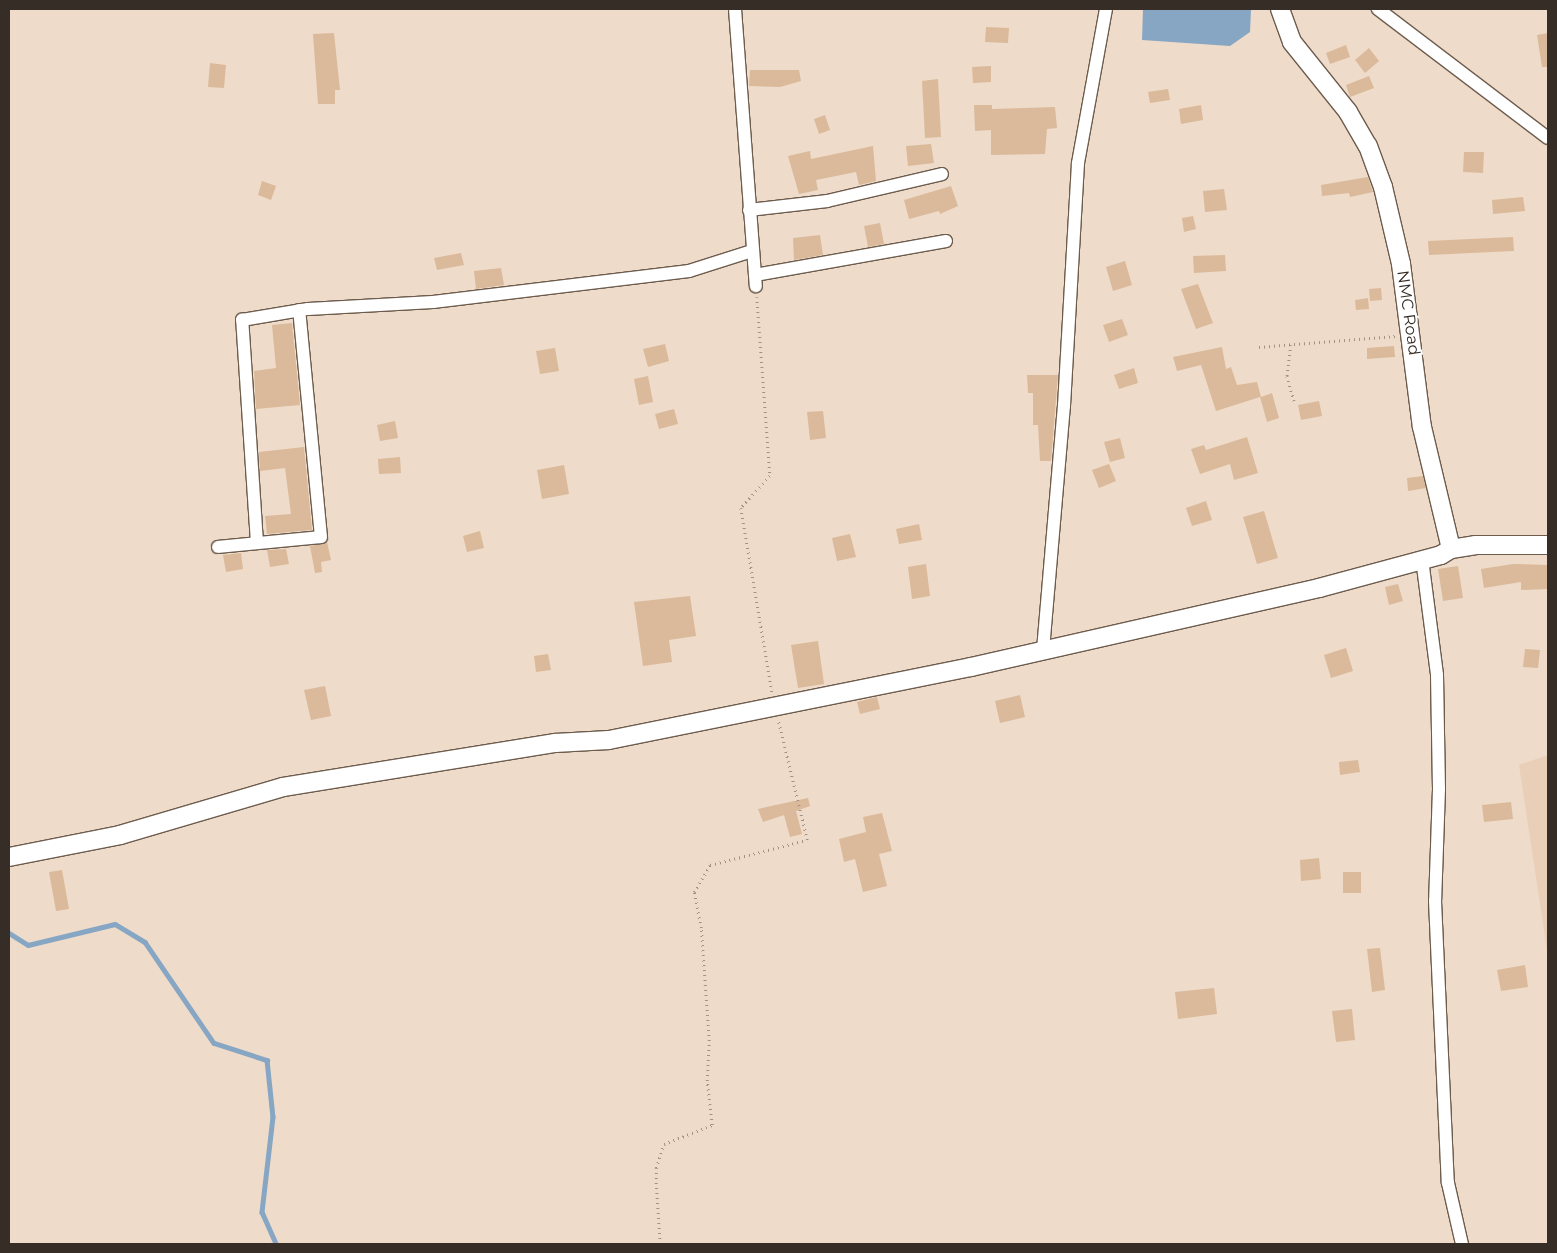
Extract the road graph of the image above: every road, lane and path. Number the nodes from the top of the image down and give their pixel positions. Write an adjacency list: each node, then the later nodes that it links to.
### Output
1 (734, 9): 7 (street)
2 (1106, 9): 21 (street)
3 (1280, 9): 12 (street, NMC Road)
4 (1378, 9): 5 (street)
5 (1548, 138)
6 (942, 174): 7 (street)
7 (749, 210): 9 (street)
8 (946, 241): 10 (street)
9 (752, 251): 10 (street); 11 (street)
10 (755, 281): 22 (path)
11 (299, 310): 16 (street); 16 (street)
12 (1412, 335): 13 (path); 19 (street, NMC Road)
13 (1290, 345): 14 (path); 15 (path)
14 (1259, 347)
15 (1294, 401)
16 (256, 543): 18 (street)
17 (1548, 545): 19 (street)
18 (218, 547)
19 (1451, 549): 20 (street)
20 (1422, 559): 21 (street); 25 (street)
21 (1043, 650): 22 (street)
22 (775, 706): 23 (street); 24 (path)
23 (9, 856)
24 (660, 1244)
25 (1462, 1244)

